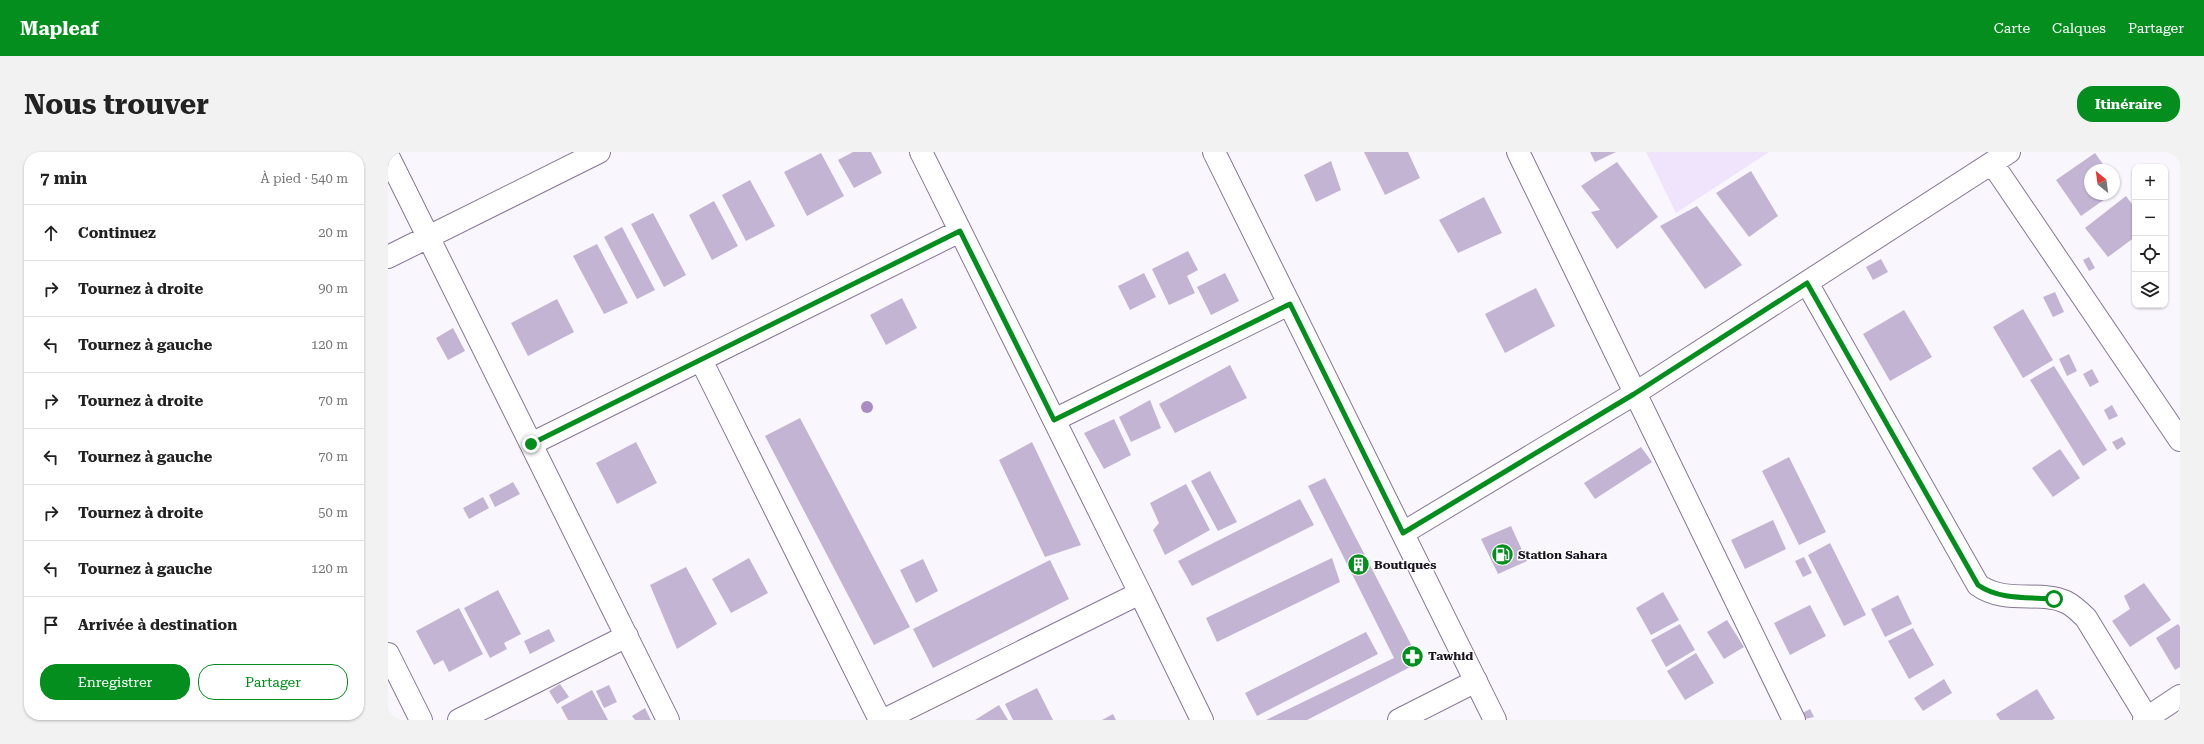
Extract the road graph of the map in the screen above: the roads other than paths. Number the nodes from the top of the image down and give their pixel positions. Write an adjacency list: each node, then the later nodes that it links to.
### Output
1 (599, 152): 8 (street)
2 (921, 152): 7 (street)
3 (1214, 152): 11 (street)
4 (1518, 152): 13 (street)
5 (388, 156): 8 (street)
6 (2000, 158): 10 (street); 15 (street)
7 (960, 231): 12 (street); 14 (street)
8 (428, 237): 9 (street); 16 (street)
9 (388, 257)
10 (1807, 283): 13 (street); 23 (street)
11 (1290, 304): 14 (street); 17 (street)
12 (701, 360): 16 (street); 27 (street)
13 (1634, 394): 17 (street); 32 (street)
14 (1054, 420): 18 (street)
15 (2180, 440)
16 (531, 444): 19 (street)
17 (1403, 533): 21 (street)
18 (1140, 592): 28 (street); 29 (street)
19 (627, 636): 25 (street); 26 (street)
20 (388, 654): 24 (street)
21 (1476, 681): 30 (street); 31 (street)
22 (2180, 696): 23 (street)
23 (2145, 719)
24 (421, 720)
25 (459, 720)
26 (668, 720)
27 (880, 720)
28 (884, 720)
29 (1202, 720)
30 (1399, 720)
31 (1495, 720)
32 (1794, 720)

